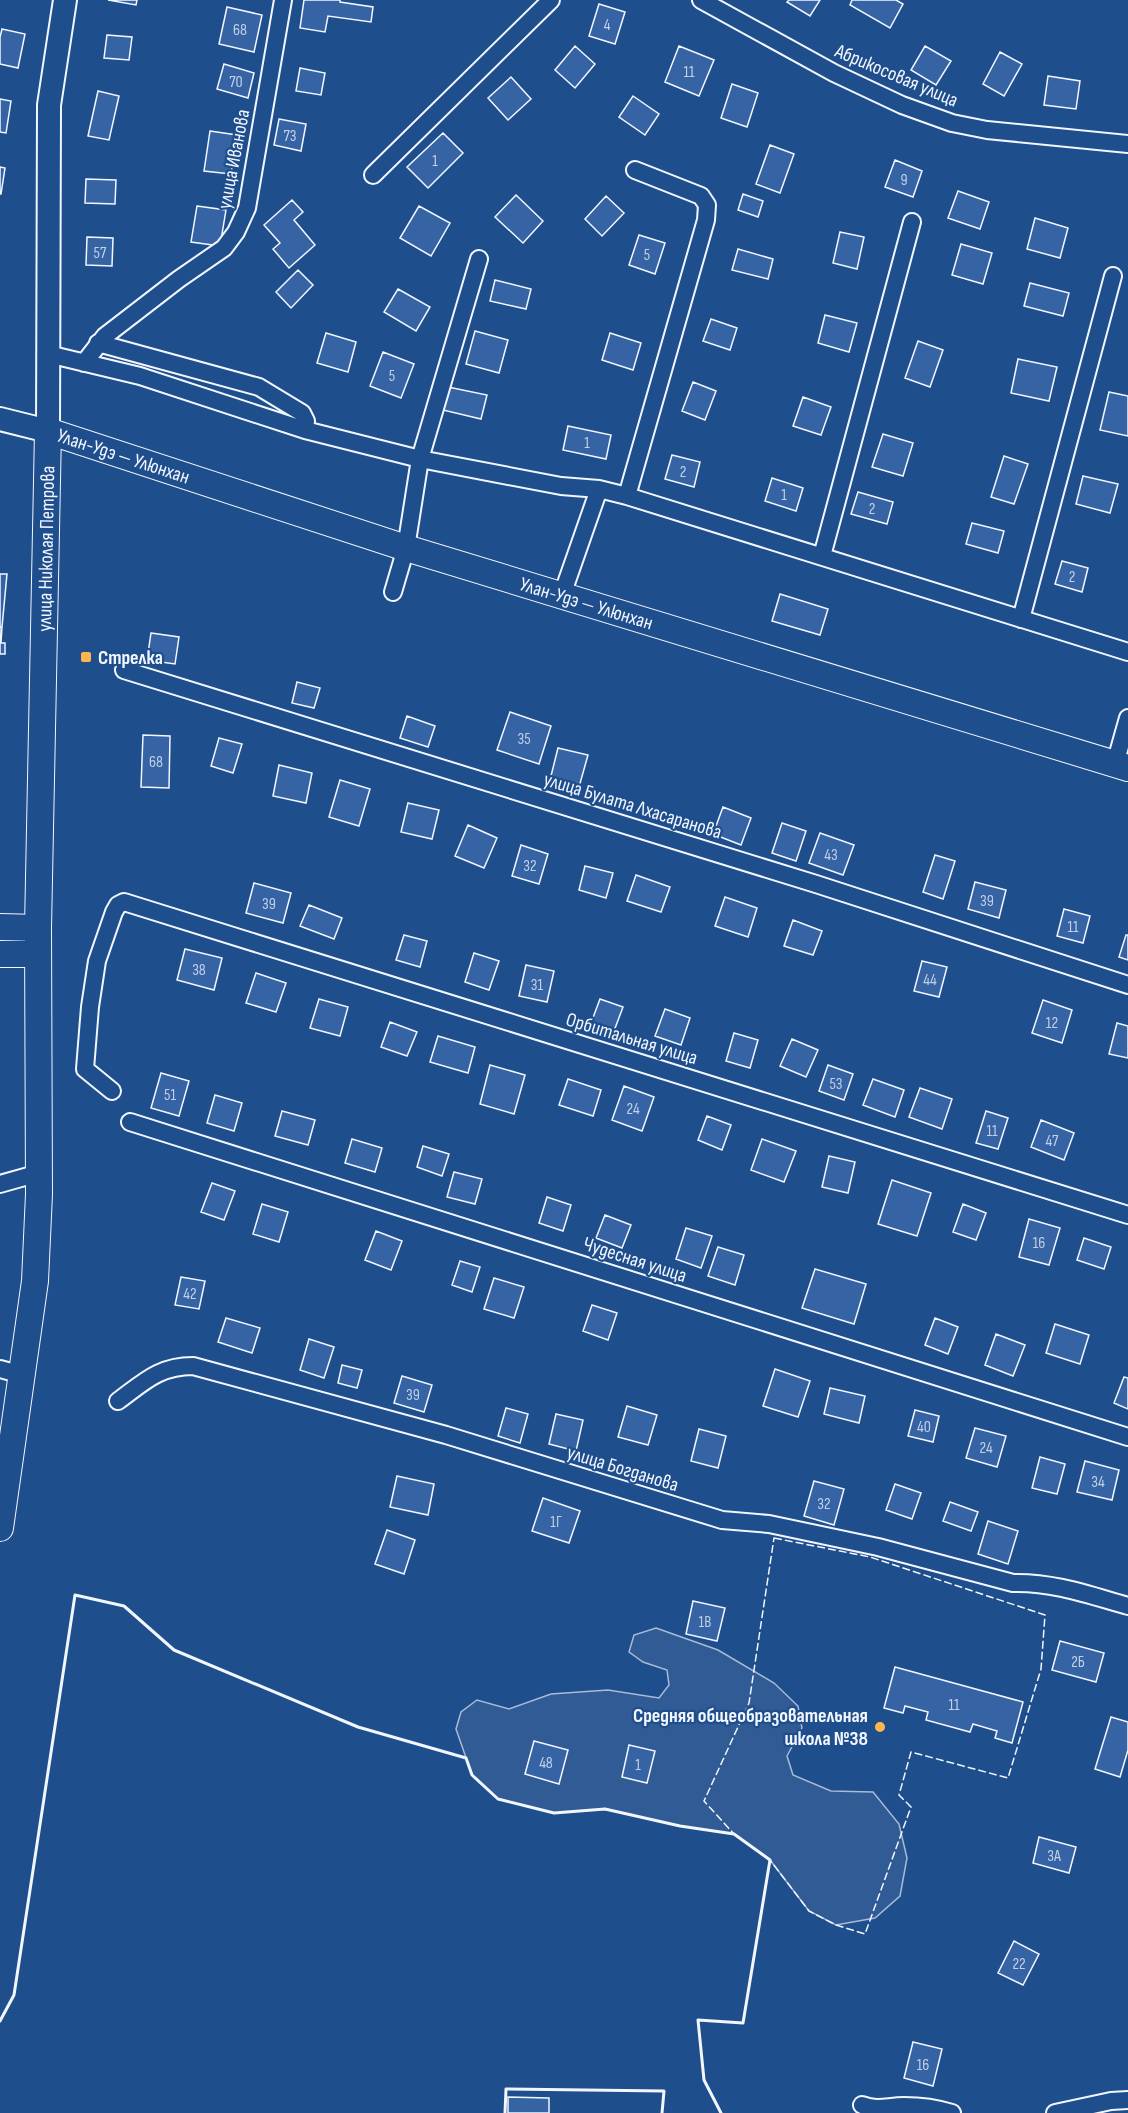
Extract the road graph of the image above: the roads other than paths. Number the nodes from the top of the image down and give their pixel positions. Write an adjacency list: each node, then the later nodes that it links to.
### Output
1 (65, 0): 12 (main road, улица Николая Петрова)
2 (283, 0): 11 (street, улица Иванова)
3 (551, 0): 7 (street)
4 (701, 0): 5 (street, Абрикосовая улица)
5 (1128, 144)
6 (635, 170): 19 (street)
7 (373, 176)
8 (912, 222): 21 (street)
9 (479, 259): 17 (street)
10 (1113, 276): 24 (street)
11 (98, 343): 13 (street, улица Иванова); 15 (street)
12 (48, 354): 13 (street); 16 (main road, улица Николая Петрова)
13 (84, 363): 15 (street)
14 (0, 418): 16 (main road)
15 (305, 430): 17 (street)
16 (48, 431): 20 (main road, Улан-Удэ — Улюнхан); 30 (main road, улица Николая Петрова)
17 (420, 459): 18 (street); 20 (street)
18 (599, 489): 19 (street); 23 (street)
19 (627, 496): 21 (street)
20 (406, 548): 22 (street); 23 (main road, Улан-Удэ — Улюнхан)
21 (822, 556): 24 (street)
22 (393, 592)
23 (562, 595): 28 (main road, Улан-Удэ — Улюнхан)
24 (1021, 619): 25 (street)
25 (1128, 652)
26 (124, 670): 33 (street, улица Булата Лхасаранова)
27 (1128, 718): 28 (street)
28 (1121, 766)
29 (0, 927): 30 (main road)
30 (38, 928): 32 (main road, улица Николая Петрова)
31 (0, 954): 32 (main road)
32 (38, 954): 36 (main road, улица Николая Петрова)
33 (1128, 985)
34 (111, 1091): 38 (street, Орбитальная улица)
35 (130, 1122): 41 (street, Чудесная улица)
36 (39, 1173): 37 (street); 39 (main road, улица Николая Петрова)
37 (0, 1184)
38 (1128, 1215)
39 (11, 1372): 42 (main road, улица Николая Петрова)
40 (118, 1401): 43 (street, улица Богданова)
41 (1128, 1437)
42 (0, 1528)
43 (1128, 1606)
44 (1128, 2100): 47 (street)
45 (862, 2105): 46 (street)
46 (952, 2113)
47 (1055, 2113)

